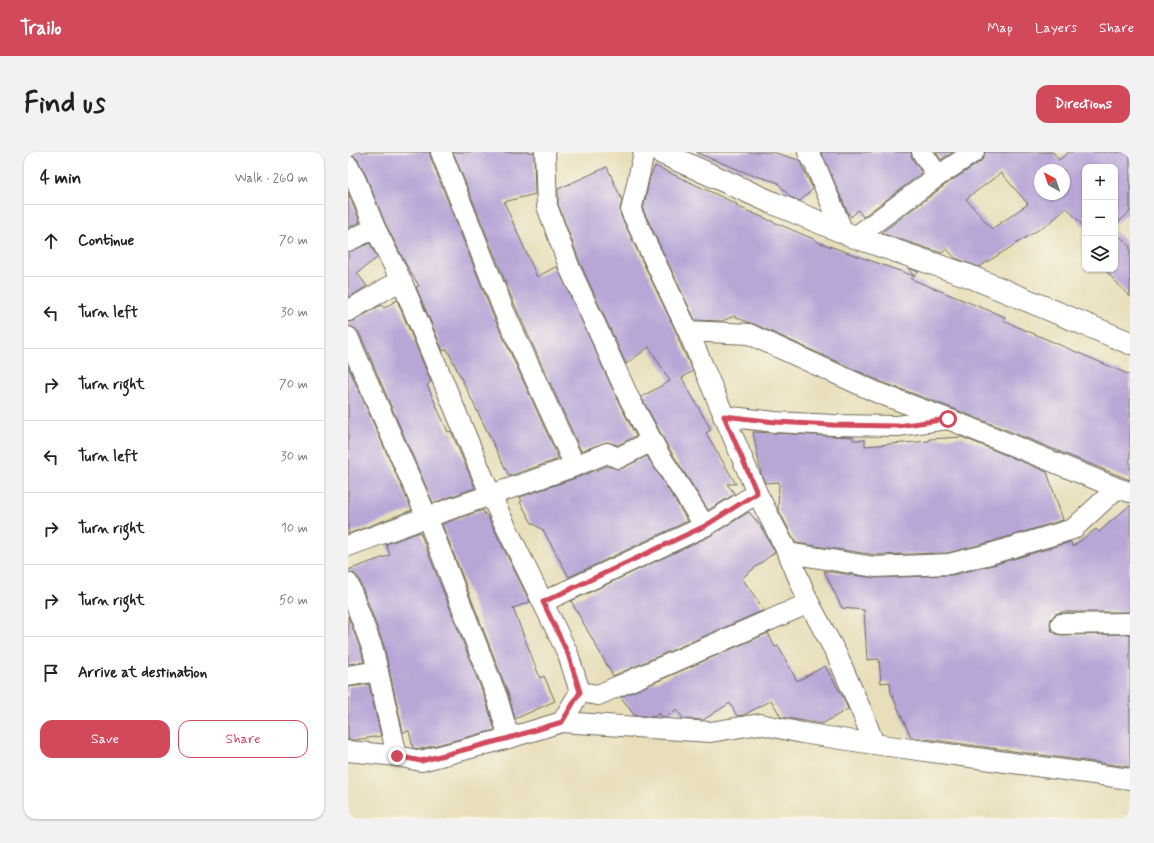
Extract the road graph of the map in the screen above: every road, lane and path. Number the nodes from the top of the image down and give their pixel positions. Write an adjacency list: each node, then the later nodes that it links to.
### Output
1 (441, 152): 21 (street)
2 (545, 152): 20 (street)
3 (644, 152): 15 (street)
4 (660, 152): 11 (street)
5 (808, 152): 11 (street)
6 (922, 152): 9 (street)
7 (974, 152): 9 (street)
8 (348, 166): 10 (street)
9 (938, 176): 11 (street)
10 (375, 228): 12 (street); 13 (street)
11 (849, 235): 17 (street)
12 (348, 241)
13 (401, 280): 14 (street); 24 (street)
14 (348, 311)
15 (688, 331): 18 (street); 19 (street)
16 (348, 337): 25 (street)
17 (1130, 343)
18 (724, 416): 19 (street); 23 (street)
19 (948, 419): 22 (street)
20 (652, 441): 21 (street); 26 (street)
21 (575, 466): 24 (street)
22 (1124, 490): 28 (street)
23 (757, 493): 26 (street); 28 (street)
24 (491, 496): 25 (street); 30 (street)
25 (427, 517): 27 (street); 38 (street)
26 (705, 526): 30 (street)
27 (348, 546)
28 (788, 553): 31 (street)
29 (348, 583): 34 (street)
30 (543, 602): 36 (street)
31 (809, 602): 36 (street); 39 (street)
32 (1130, 623): 33 (street)
33 (1061, 624)
34 (378, 671): 35 (street); 41 (street)
35 (348, 676)
36 (580, 692): 37 (street)
37 (562, 722): 38 (street); 39 (street)
38 (509, 738): 41 (street)
39 (874, 744): 42 (street)
40 (348, 751): 41 (street)
41 (397, 756)
42 (1130, 779)

